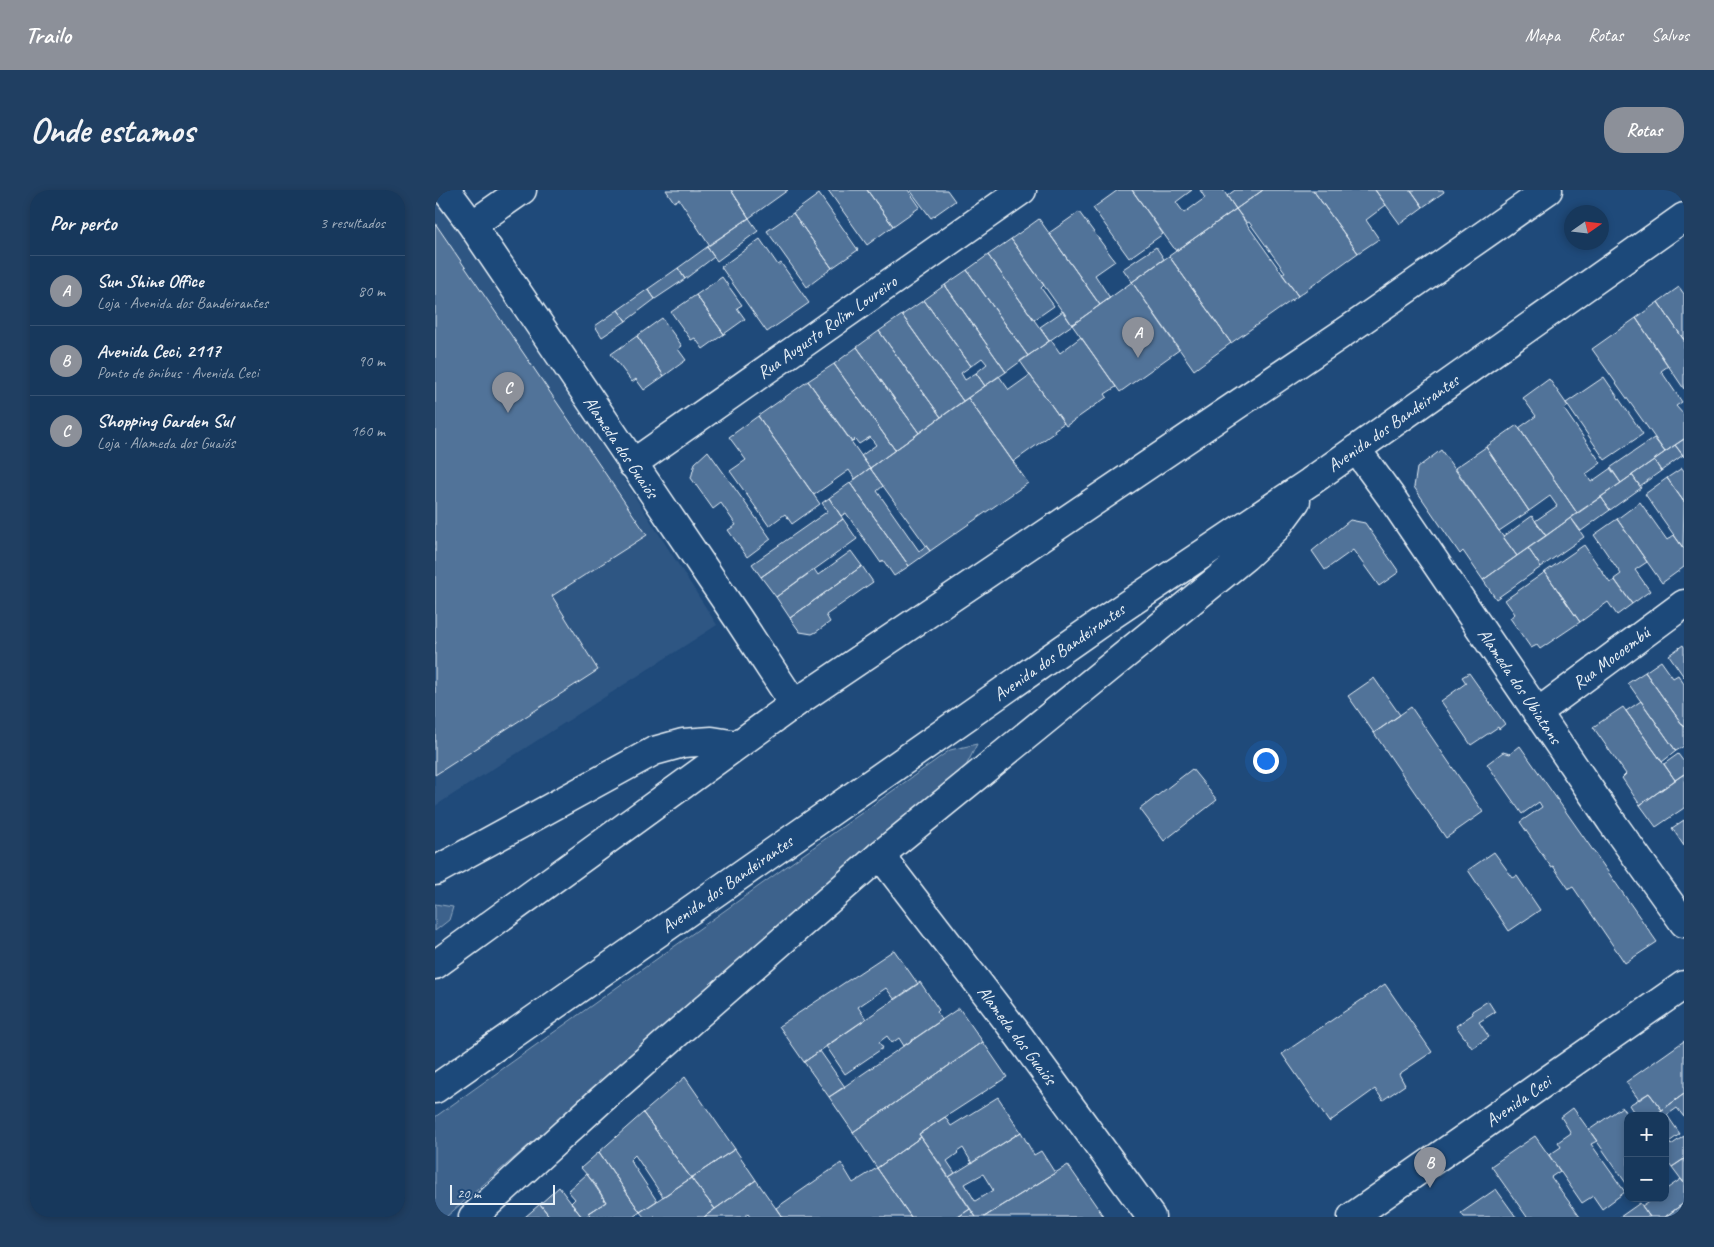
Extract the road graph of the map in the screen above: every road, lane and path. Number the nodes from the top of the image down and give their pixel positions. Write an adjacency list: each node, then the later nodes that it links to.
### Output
1 (447, 190): 6 (main road, Alameda dos Guaiós)
2 (522, 190): 6 (main road)
3 (1022, 190): 8 (main road, Rua Augusto Rolim Loureiro)
4 (1548, 190): 11 (main road)
5 (1684, 218): 7 (main road, Avenida dos Bandeirantes)
6 (472, 225): 8 (main road, Alameda dos Guaiós)
7 (1356, 449): 9 (main road, Avenida dos Bandeirantes); 12 (main road, Alameda dos Ubiatans)
8 (632, 464): 11 (main road, Alameda dos Guaiós)
9 (1310, 482): 14 (main road); 19 (main road, Avenida dos Bandeirantes)
10 (1684, 604): 12 (main road, Rua Mocoembú)
11 (794, 704): 13 (main road)
12 (1537, 713): 16 (main road, Alameda dos Ubiatans)
13 (737, 745): 15 (main road); 17 (main road)
14 (880, 856): 20 (main road); 21 (main road, Alameda dos Guaiós)
15 (435, 871)
16 (1684, 923)
17 (435, 964)
18 (1684, 985): 22 (main road, Avenida Ceci)
19 (435, 1089)
20 (473, 1217)
21 (1151, 1217)
22 (1352, 1217)

